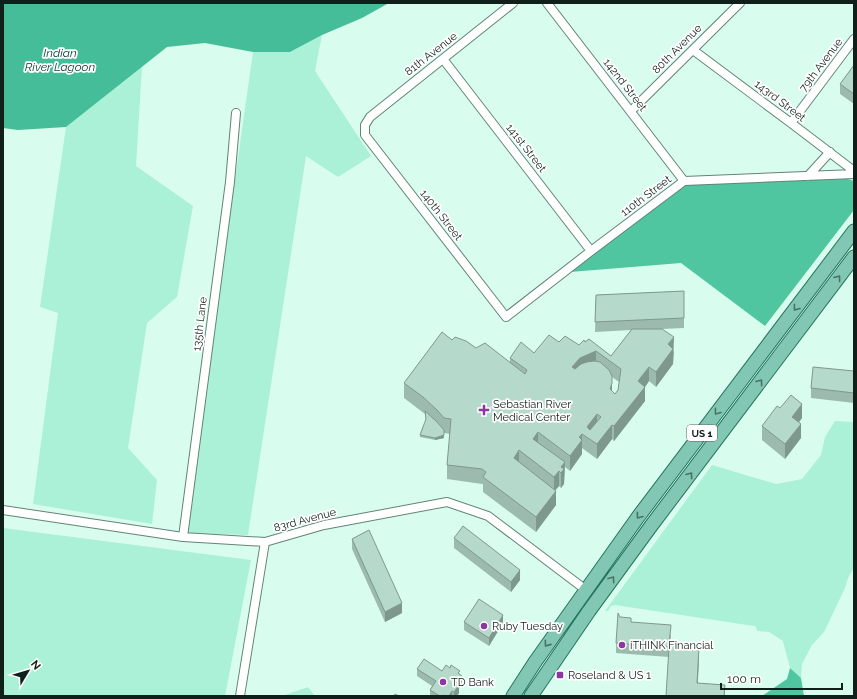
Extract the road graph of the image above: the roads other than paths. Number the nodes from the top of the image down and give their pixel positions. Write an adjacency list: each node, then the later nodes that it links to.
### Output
1 (513, 3): 6 (street, 81th Avenue)
2 (547, 3): 7 (street, 142nd Street)
3 (740, 3): 5 (street, 80th Avenue)
4 (854, 39): 9 (street, 79th Avenue)
5 (693, 50): 7 (street, 80th Avenue); 9 (street, 143rd Street)
6 (443, 59): 10 (street, 81th Avenue); 17 (street, 141st Street)
7 (631, 111): 15 (street, 142nd Street)
8 (236, 113): 21 (street, 135th Lane)
9 (791, 122): 11 (street, 143rd Street)
10 (365, 125): 19 (street, 140th Street)
11 (830, 152): 12 (street, 143rd Street); 14 (street)
12 (854, 171)
13 (854, 174): 14 (street, 110th Street)
14 (808, 176): 15 (street, 110th Street)
15 (684, 181): 17 (street, 110th Street)
16 (854, 231): 23 (main road, US 1, one-way to 23)
17 (591, 251): 19 (street, 110th Street)
18 (854, 257): 24 (main road, US 1, one-way to 18)
19 (506, 317)
20 (3, 510): 21 (street, 83rd Avenue)
21 (183, 537): 22 (street, 83rd Avenue)
22 (265, 542): 23 (street, 83rd Avenue); 25 (street)
23 (586, 590): 24 (main road); 26 (main road, US 1, one-way to 26)
24 (586, 616): 27 (main road, US 1)
25 (240, 696)
26 (513, 696)
27 (531, 696)

